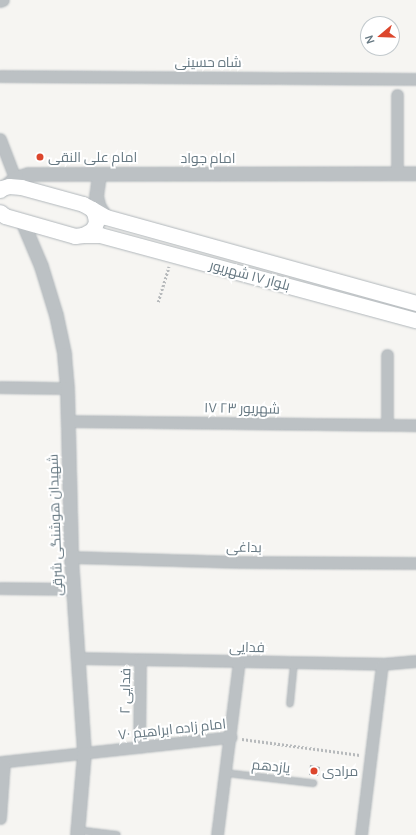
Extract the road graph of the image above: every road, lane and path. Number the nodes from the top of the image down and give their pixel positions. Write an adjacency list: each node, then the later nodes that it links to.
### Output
1 (3, 0): 2 (street)
2 (0, 1)
3 (0, 76): 4 (street, شاه حسینی)
4 (416, 79)
5 (397, 95): 7 (street)
6 (0, 139): 10 (street)
7 (397, 173): 8 (street, امام جواد); 9 (street, امام جواد)
8 (416, 173)
9 (99, 175): 10 (street, امام جواد); 13 (street)
10 (4, 186): 11 (main road, بلوار ۱۷ شهریور)
11 (92, 208): 13 (main road, بلوار ۱۷ شهریور); 15 (main road)
12 (0, 212): 14 (main road, بلوار ۱۷ شهریور)
13 (106, 216): 18 (main road, بلوار ۱۷ شهریور)
14 (22, 221): 15 (main road, بلوار ۱۷ شهریور); 22 (street, شهیدان هوشنگی شرقی)
15 (82, 235): 16 (main road, بلوار ۱۷ شهریور)
16 (173, 255): 17 (path); 19 (main road, بلوار ۱۷ شهریور)
17 (158, 302)
18 (416, 303)
19 (416, 320)
20 (387, 355): 24 (street)
21 (0, 387): 22 (street)
22 (67, 388): 23 (street, شهیدان هوشنگی شرقی)
23 (68, 421): 24 (street, ۱۷ شهریور ۲۳); 26 (street, شهیدان هوشنگی شرقی)
24 (387, 424): 25 (street, ۱۷ شهریور ۲۳)
25 (416, 425)
26 (71, 557): 27 (street, بداغی); 29 (street, شهیدان هوشنگی شرقی)
27 (416, 563)
28 (0, 588): 29 (street)
29 (73, 588): 30 (street, شهیدان هوشنگی شرقی)
30 (78, 658): 31 (street, فدایی); 39 (street, شهیدان هوشنگی شرقی)
31 (140, 660): 32 (street, فدایی); 38 (street, فدایی ۲)
32 (238, 662): 34 (street, فدایی); 37 (street)
33 (416, 662): 35 (street, فدایی)
34 (294, 663): 35 (street, فدایی); 36 (lane)
35 (382, 664): 40 (street)
36 (290, 704)
37 (231, 737): 38 (street, امام زاده ابراهیم ۷۰); 40 (path, امام زاده ابراهیم ۷۰); 42 (street)
38 (139, 747): 39 (street, امام زاده ابراهیم ۷۰)
39 (84, 753): 41 (street, امام زاده ابراهیم ۷۰); 45 (street, شهیدان هوشنگی شرقی)
40 (370, 756): 48 (street)
41 (2, 762): 44 (street)
42 (226, 773): 43 (lane, یازدهم); 47 (street)
43 (313, 782)
44 (0, 818)
45 (78, 833): 46 (lane)
46 (117, 835)
47 (217, 835)
48 (361, 835)

